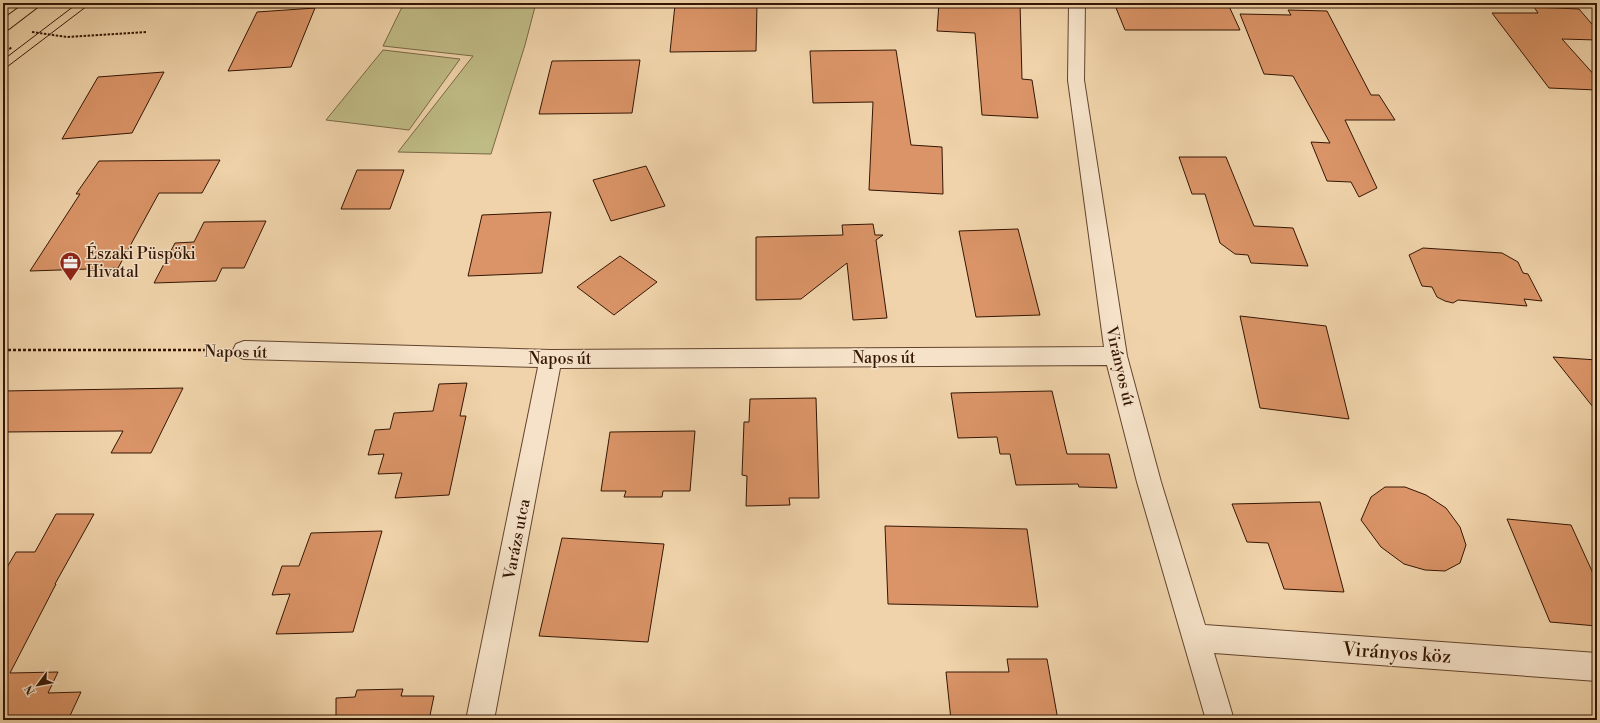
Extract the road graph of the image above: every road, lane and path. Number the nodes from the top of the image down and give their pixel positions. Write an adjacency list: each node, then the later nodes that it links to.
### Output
1 (35, 3): 3 (main road)
2 (1077, 3): 8 (street, Virányos út)
3 (5, 23)
4 (33, 32): 5 (path)
5 (146, 32)
6 (3, 350): 7 (path, Napos út)
7 (244, 350): 9 (street, Napos út)
8 (1116, 356): 9 (street, Napos út); 10 (street, Virányos út)
9 (551, 359): 12 (street, Varázs utca)
10 (1197, 638): 11 (street, Virányos köz); 13 (street, Virányos út)
11 (1597, 667)
12 (480, 720)
13 (1220, 720)

